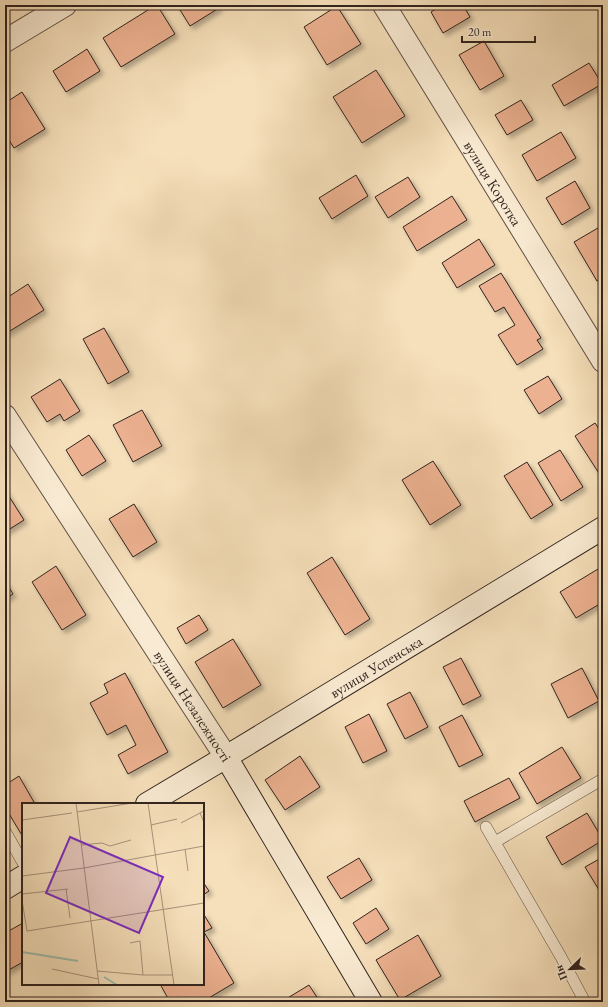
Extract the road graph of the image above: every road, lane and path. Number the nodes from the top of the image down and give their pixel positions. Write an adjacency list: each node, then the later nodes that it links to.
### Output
1 (65, 5): 3 (street)
2 (384, 5): 4 (street, вулиця Коротка)
3 (5, 41)
4 (603, 361)
5 (5, 416): 7 (street, вулиця Незалежності)
6 (603, 528): 7 (street, вулиця Успенська)
7 (226, 757): 9 (street, вулиця Успенська); 16 (street, вулиця Незалежності)
8 (603, 779): 12 (lane)
9 (149, 803)
10 (486, 827): 12 (lane)
11 (5, 831): 13 (lane)
12 (495, 842): 17 (lane)
13 (22, 861)
14 (22, 878): 15 (street)
15 (5, 888)
16 (371, 1002)
17 (585, 1002)

